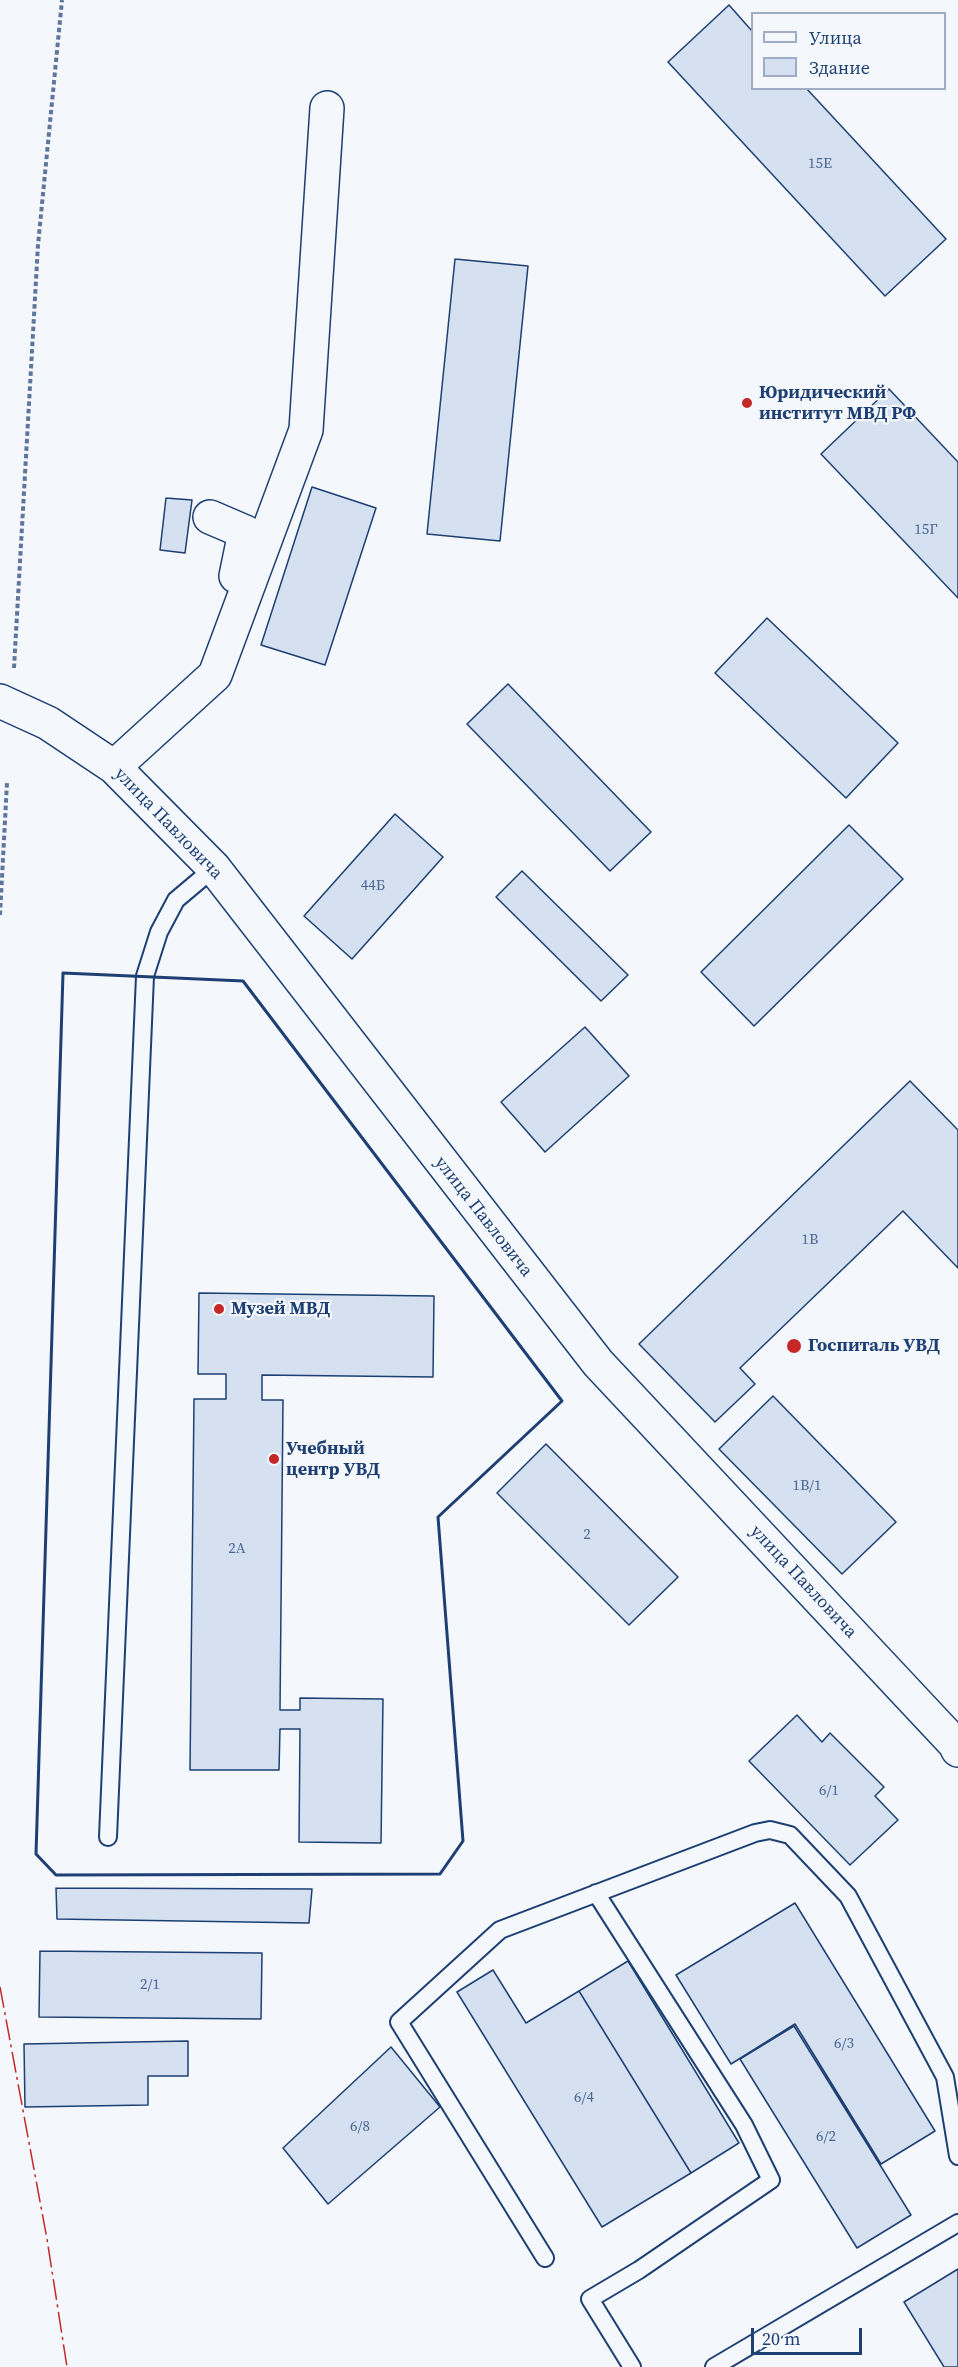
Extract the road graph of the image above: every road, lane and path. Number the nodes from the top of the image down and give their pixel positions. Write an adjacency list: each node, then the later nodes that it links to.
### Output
1 (62, 0): 5 (path)
2 (327, 108): 4 (street)
3 (210, 517): 4 (street)
4 (215, 675): 6 (street)
5 (7, 688): 6 (street, улица Павловича)
6 (114, 767): 8 (street, улица Павловича)
7 (7, 783): 9 (path)
8 (214, 868): 10 (street, улица Павловича); 11 (lane)
9 (0, 915)
10 (957, 1745)
11 (108, 1837)
12 (596, 1893): 13 (lane); 15 (lane); 16 (lane)
13 (958, 2156)
14 (958, 2223): 17 (lane)
15 (545, 2258)
16 (632, 2367)
17 (714, 2367)

